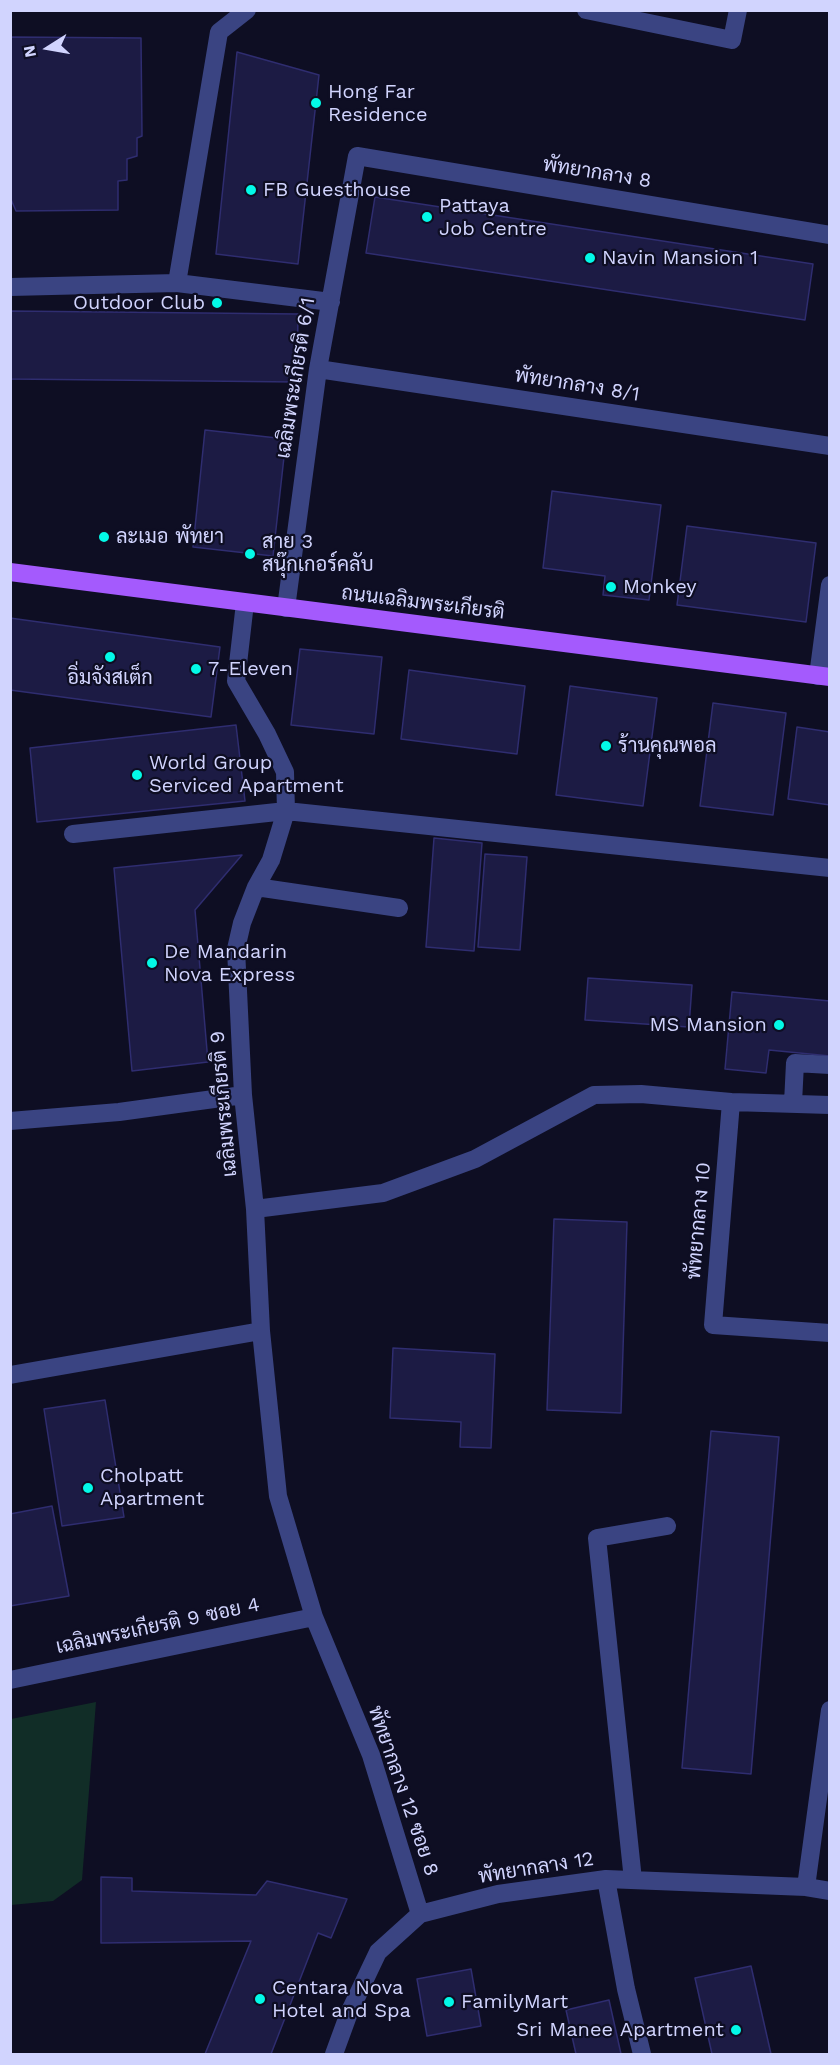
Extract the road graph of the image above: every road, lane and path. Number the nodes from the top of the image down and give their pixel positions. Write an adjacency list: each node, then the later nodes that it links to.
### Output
1 (247, 10): 6 (street)
2 (586, 10): 3 (street)
3 (738, 10)
4 (357, 156): 5 (street, พัทยากลาง 8); 8 (street, เฉลิมพระเกียรติ 6/1)
5 (830, 235)
6 (177, 283): 7 (street); 8 (street)
7 (10, 287)
8 (330, 302): 9 (street, เฉลิมพระเกียรติ 6/1)
9 (318, 369): 10 (street, พัทยากลาง 8/1); 14 (street, เฉลิมพระเกียรติ 6/1)
10 (830, 446)
11 (10, 572): 13 (main road, ถนนเฉลิมพระเกียรติ)
12 (830, 585): 15 (street)
13 (245, 603): 14 (main road, ถนนเฉลิมพระเกียรติ); 16 (street, เฉลิมพระเกียรติ 9)
14 (286, 608): 15 (main road, ถนนเฉลิมพระเกียรติ)
15 (824, 677)
16 (286, 811): 17 (street); 18 (street); 19 (street, เฉลิมพระเกียรติ 9)
17 (73, 834)
18 (830, 868)
19 (256, 887): 20 (street); 22 (street, เฉลิมพระเกียรติ 9)
20 (399, 908)
21 (830, 1065): 24 (street)
22 (243, 1095): 26 (street); 27 (street, เฉลิมพระเกียรติ 9)
23 (731, 1102): 24 (street); 27 (street); 29 (street, พัทยากลาง 10)
24 (793, 1103): 25 (street)
25 (830, 1105)
26 (10, 1121)
27 (255, 1209): 28 (street, เฉลิมพระเกียรติ 9)
28 (261, 1331): 30 (street); 32 (street, เฉลิมพระเกียรติ 9)
29 (830, 1333)
30 (10, 1376)
31 (667, 1526): 36 (street)
32 (314, 1617): 33 (street, เฉลิมพระเกียรติ 9 ซอย 4); 39 (street, พัทยากลาง 12 ซอย 8)
33 (10, 1680)
34 (830, 1710): 37 (street)
35 (606, 1879): 36 (street, พัทยากลาง 12); 39 (street, พัทยากลาง 12); 41 (street)
36 (633, 1880): 37 (street, พัทยากลาง 12)
37 (806, 1887): 38 (street, พัทยากลาง 12)
38 (830, 1891)
39 (420, 1914): 40 (street, พัทยากลาง 12)
40 (334, 2055)
41 (642, 2055)

